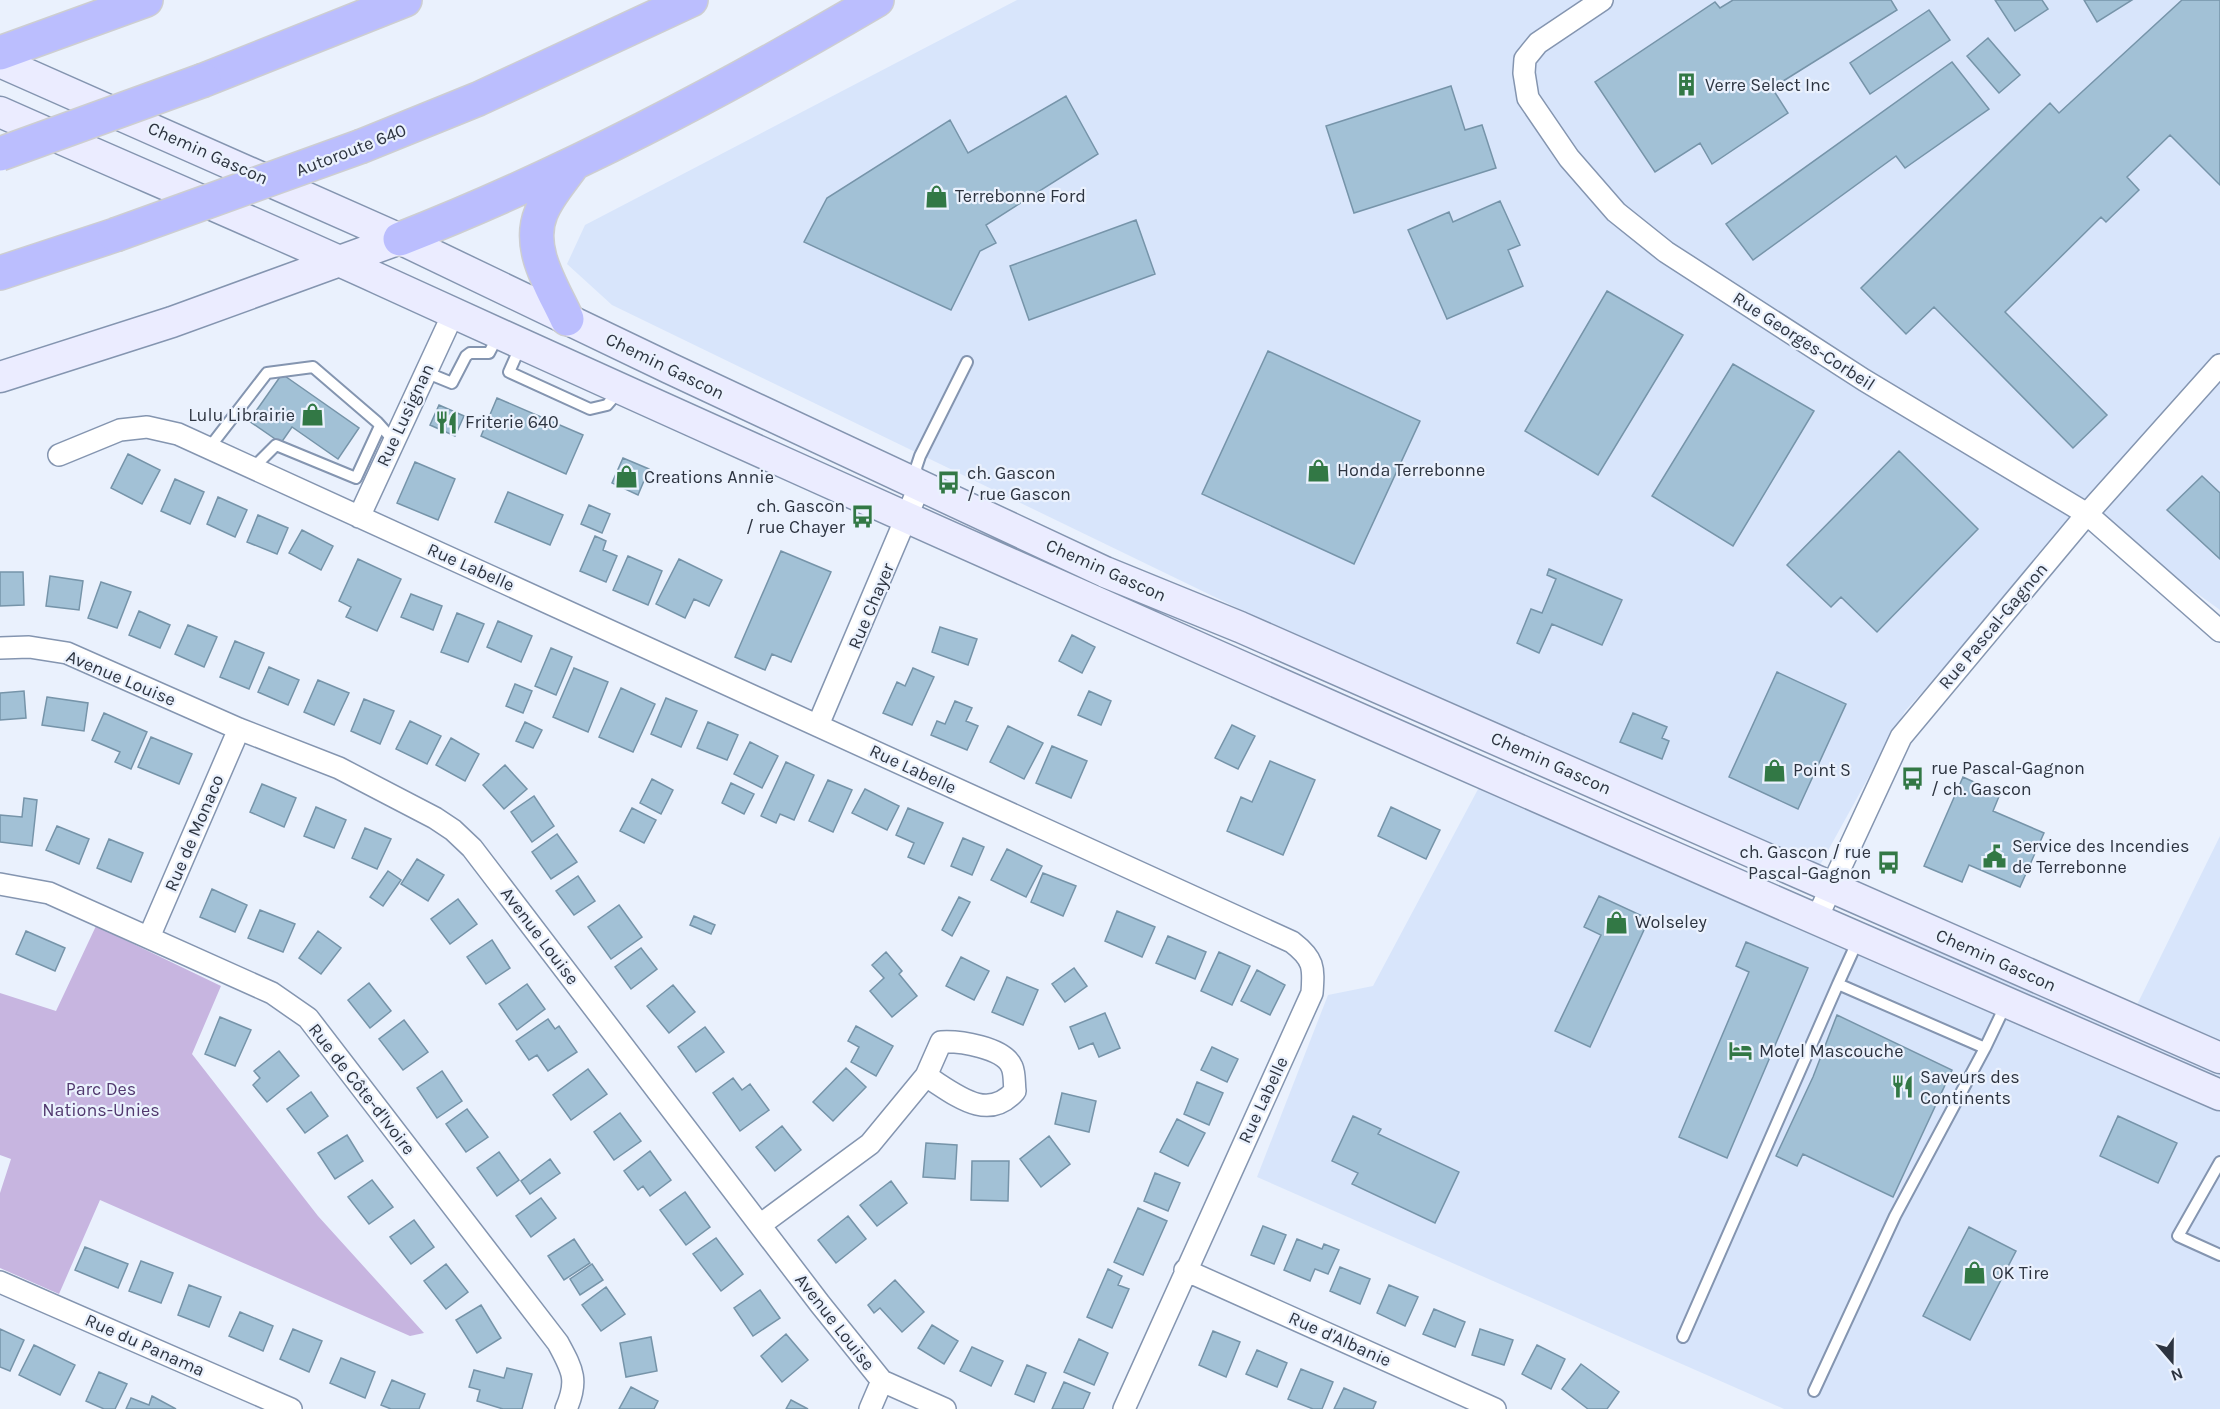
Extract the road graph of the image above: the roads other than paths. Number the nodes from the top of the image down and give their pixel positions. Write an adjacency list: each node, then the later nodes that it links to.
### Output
1 (146, 0): 6 (highway)
2 (405, 0): 9 (highway, bridge)
3 (691, 0): 13 (highway, Autoroute 640, bridge)
4 (877, 0): 10 (highway)
5 (1602, 0): 27 (street, Rue Georges-Corbeil)
6 (0, 53)
7 (0, 62): 11 (main road, Chemin Gascon)
8 (0, 112): 12 (main road, Chemin Gascon)
9 (0, 154)
10 (575, 161): 11 (highway); 15 (highway)
11 (400, 239): 12 (main road); 15 (main road, Chemin Gascon)
12 (340, 262): 14 (main road, Chemin Gascon); 20 (main road)
13 (0, 273)
14 (453, 314): 16 (main road, Chemin Gascon); 19 (street, Rue Lusignan)
15 (567, 319): 26 (main road, Chemin Gascon)
16 (510, 339): 19 (lane); 29 (main road, Chemin Gascon)
17 (967, 362): 26 (lane)
18 (2220, 365): 27 (street, Rue Pascal-Gagnon)
19 (425, 372): 21 (street, Rue Lusignan)
20 (0, 377)
21 (387, 433): 22 (lane); 25 (street, Rue Lusignan)
22 (208, 448): 23 (street, Rue Labelle); 24 (street, Rue Labelle)
23 (59, 455)
24 (252, 470): 25 (lane); 28 (street, Rue Labelle)
25 (364, 482): 28 (street, Rue Lusignan)
26 (920, 485): 29 (street, Rue Chayer); 35 (main road, Chemin Gascon)
27 (2087, 514): 30 (street, Rue Georges-Corbeil); 35 (street, Rue Pascal-Gagnon)
28 (359, 517): 32 (street, Rue Labelle)
29 (906, 518): 32 (street, Rue Chayer); 36 (main road, Chemin Gascon)
30 (2220, 631)
31 (0, 648): 33 (street, Avenue Louise)
32 (818, 725): 48 (street, Rue Labelle)
33 (239, 729): 37 (street, Rue de Monaco); 46 (street, Avenue Louise)
34 (0, 884): 37 (street, Rue de Côte-d'Ivoire)
35 (1833, 886): 36 (street, Rue Pascal-Gagnon); 42 (main road, Chemin Gascon)
36 (1816, 920): 38 (main road, Chemin Gascon)
37 (149, 937): 54 (street, Rue de Côte-d'Ivoire)
38 (1858, 939): 39 (lane); 40 (main road, Chemin Gascon)
39 (1838, 984): 41 (lane); 50 (lane)
40 (2007, 1003): 41 (lane); 44 (main road, Chemin Gascon)
41 (1985, 1048): 52 (lane)
42 (2220, 1058)
43 (926, 1077): 46 (street)
44 (2220, 1095)
45 (2219, 1166): 47 (lane)
46 (760, 1225): 51 (street, Avenue Louise)
47 (2220, 1255)
48 (1185, 1270): 57 (street, Rue Labelle); 58 (street, Rue d'Albanie)
49 (0, 1282): 53 (street, Rue du Panama)
50 (1683, 1337)
51 (882, 1382): 55 (street); 56 (street, Avenue Louise)
52 (1814, 1391)
53 (291, 1409)
54 (566, 1409)
55 (870, 1409)
56 (945, 1409)
57 (1124, 1409)
58 (1495, 1409)

